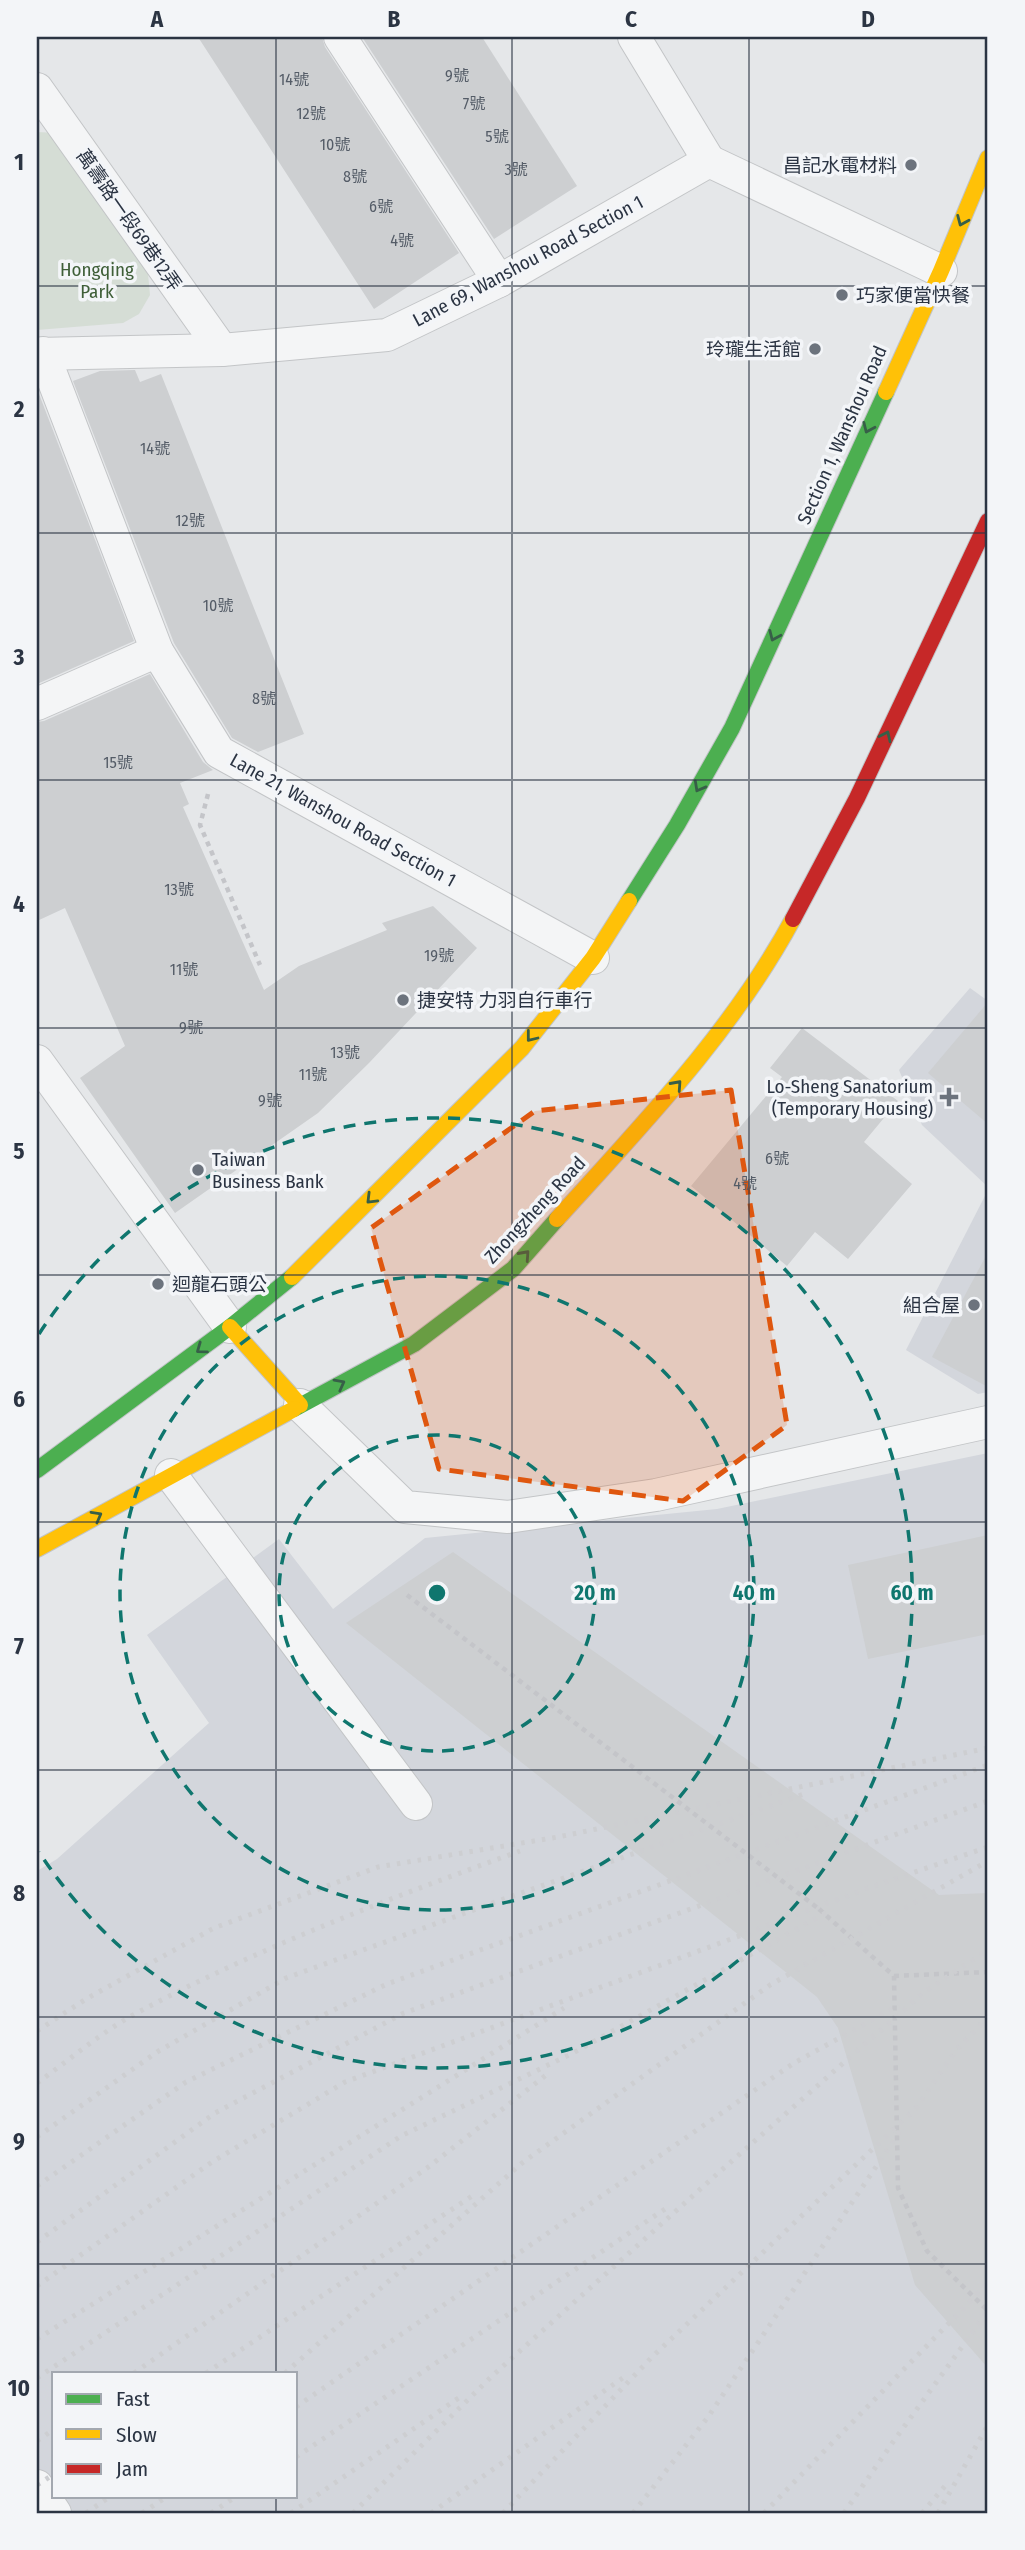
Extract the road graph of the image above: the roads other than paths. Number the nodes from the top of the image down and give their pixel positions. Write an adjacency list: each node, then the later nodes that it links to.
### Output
1 (340, 37): 7 (lane)
2 (634, 37): 5 (lane)
3 (37, 89): 8 (lane, 萬壽路一段69巷12弄)
4 (988, 158): 6 (main road, Section 1, Wanshou Road, one-way to 6)
5 (709, 161): 6 (lane); 7 (lane, Lane 69, Wanshou Road Section 1)
6 (940, 271): 13 (main road, Section 1, Wanshou Road, one-way to 13)
7 (499, 281): 8 (lane, Lane 69, Wanshou Road Section 1)
8 (222, 350): 9 (lane, Lane 69, Wanshou Road Section 1)
9 (40, 354): 11 (lane, Lane 21, Wanshou Road Section 1)
10 (988, 521): 16 (main road, Zhongzheng Road, one-way to 10)
11 (157, 651): 12 (lane); 13 (lane, Lane 21, Wanshou Road Section 1)
12 (37, 704)
13 (593, 958): 15 (main road, one-way to 15)
14 (37, 1061): 15 (lane)
15 (230, 1327): 16 (main road); 18 (main road, one-way to 18)
16 (300, 1405): 17 (lane); 19 (main road, Zhongzheng Road)
17 (988, 1422)
18 (37, 1470)
19 (172, 1475): 20 (main road, Zhongzheng Road, one-way to 19); 21 (lane)
20 (37, 1549)
21 (416, 1804)
22 (37, 2486): 23 (lane)
23 (55, 2513)

